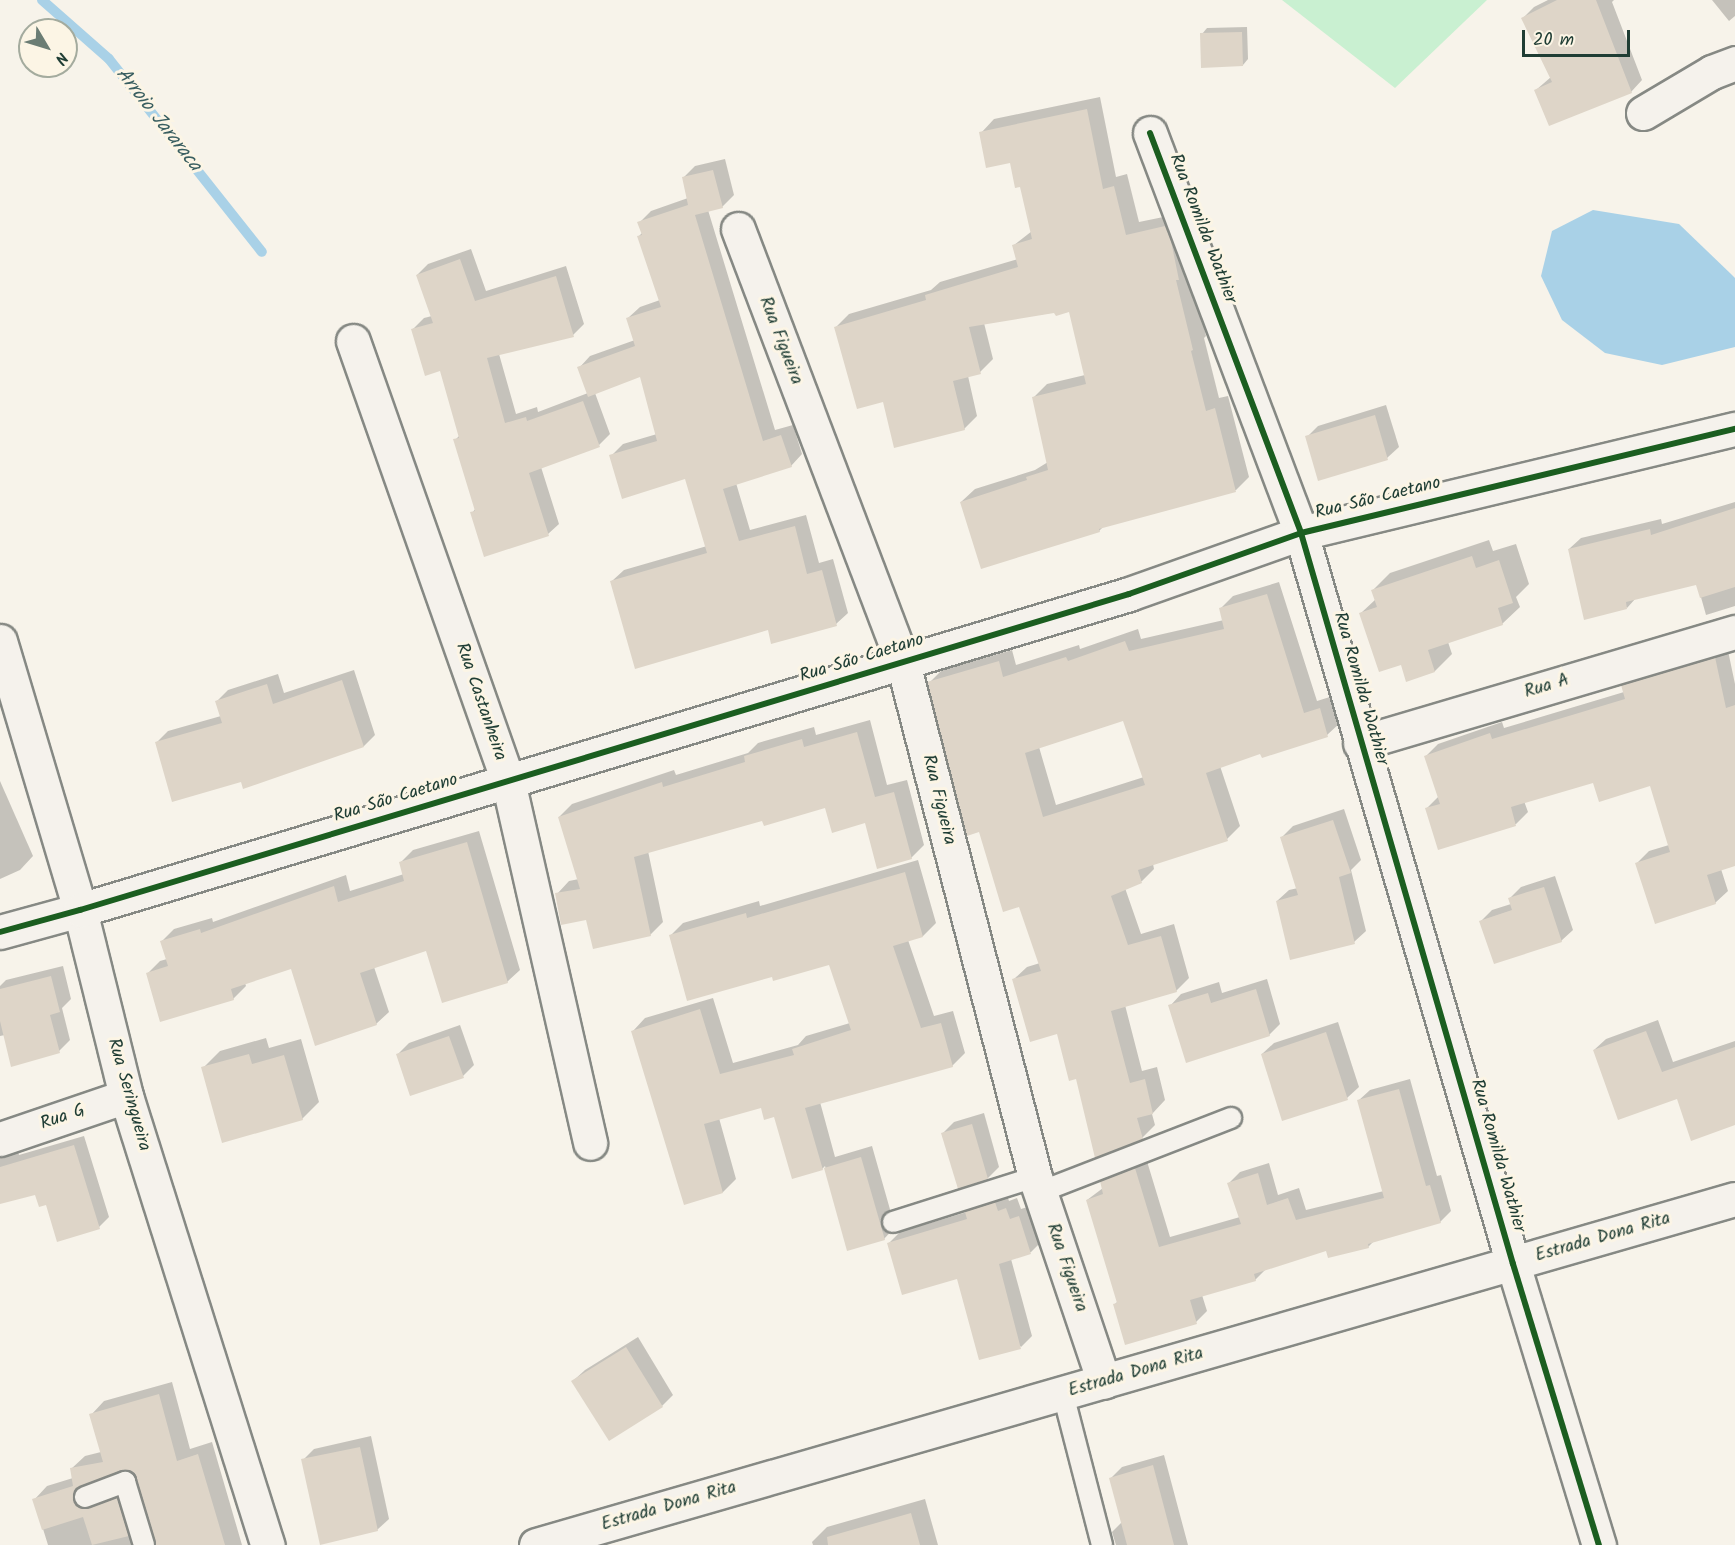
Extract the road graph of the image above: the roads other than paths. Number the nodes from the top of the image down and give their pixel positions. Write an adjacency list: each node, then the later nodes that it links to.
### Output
1 (1735, 63): 2 (street)
2 (1643, 113)
3 (1150, 133): 7 (street, Rua Romilda Wathier)
4 (738, 229): 10 (street, Rua Figueira)
5 (353, 341): 12 (street, Rua Castanheira)
6 (1735, 429): 7 (street, Rua São Caetano)
7 (1301, 533): 10 (street, Rua São Caetano); 11 (street, Rua Romilda Wathier)
8 (1735, 632): 11 (street, Rua A)
9 (0, 641): 13 (street, Rua Seringueira)
10 (903, 663): 12 (street, Rua São Caetano); 19 (street, Rua Figueira)
11 (1360, 743): 22 (street, Rua Romilda Wathier)
12 (508, 781): 13 (street, Rua São Caetano); 18 (street, Rua Castanheira)
13 (80, 910): 14 (street, Rua São Caetano); 15 (street, Rua Seringueira)
14 (0, 932)
15 (126, 1096): 17 (street, Rua G); 27 (street, Rua Seringueira)
16 (1231, 1118): 19 (lane)
17 (0, 1139)
18 (590, 1143)
19 (1038, 1184): 21 (lane); 23 (street, Rua Figueira)
20 (1735, 1199): 22 (street, Estrada Dona Rita)
21 (892, 1222)
22 (1513, 1264): 23 (street, Estrada Dona Rita); 30 (street, Rua Romilda Wathier)
23 (1104, 1382): 24 (street, Estrada Dona Rita)
24 (1063, 1394): 28 (street, Estrada Dona Rita); 29 (lane)
25 (85, 1497): 26 (lane)
26 (144, 1545)
27 (268, 1545)
28 (536, 1545)
29 (1102, 1545)
30 (1599, 1545)

